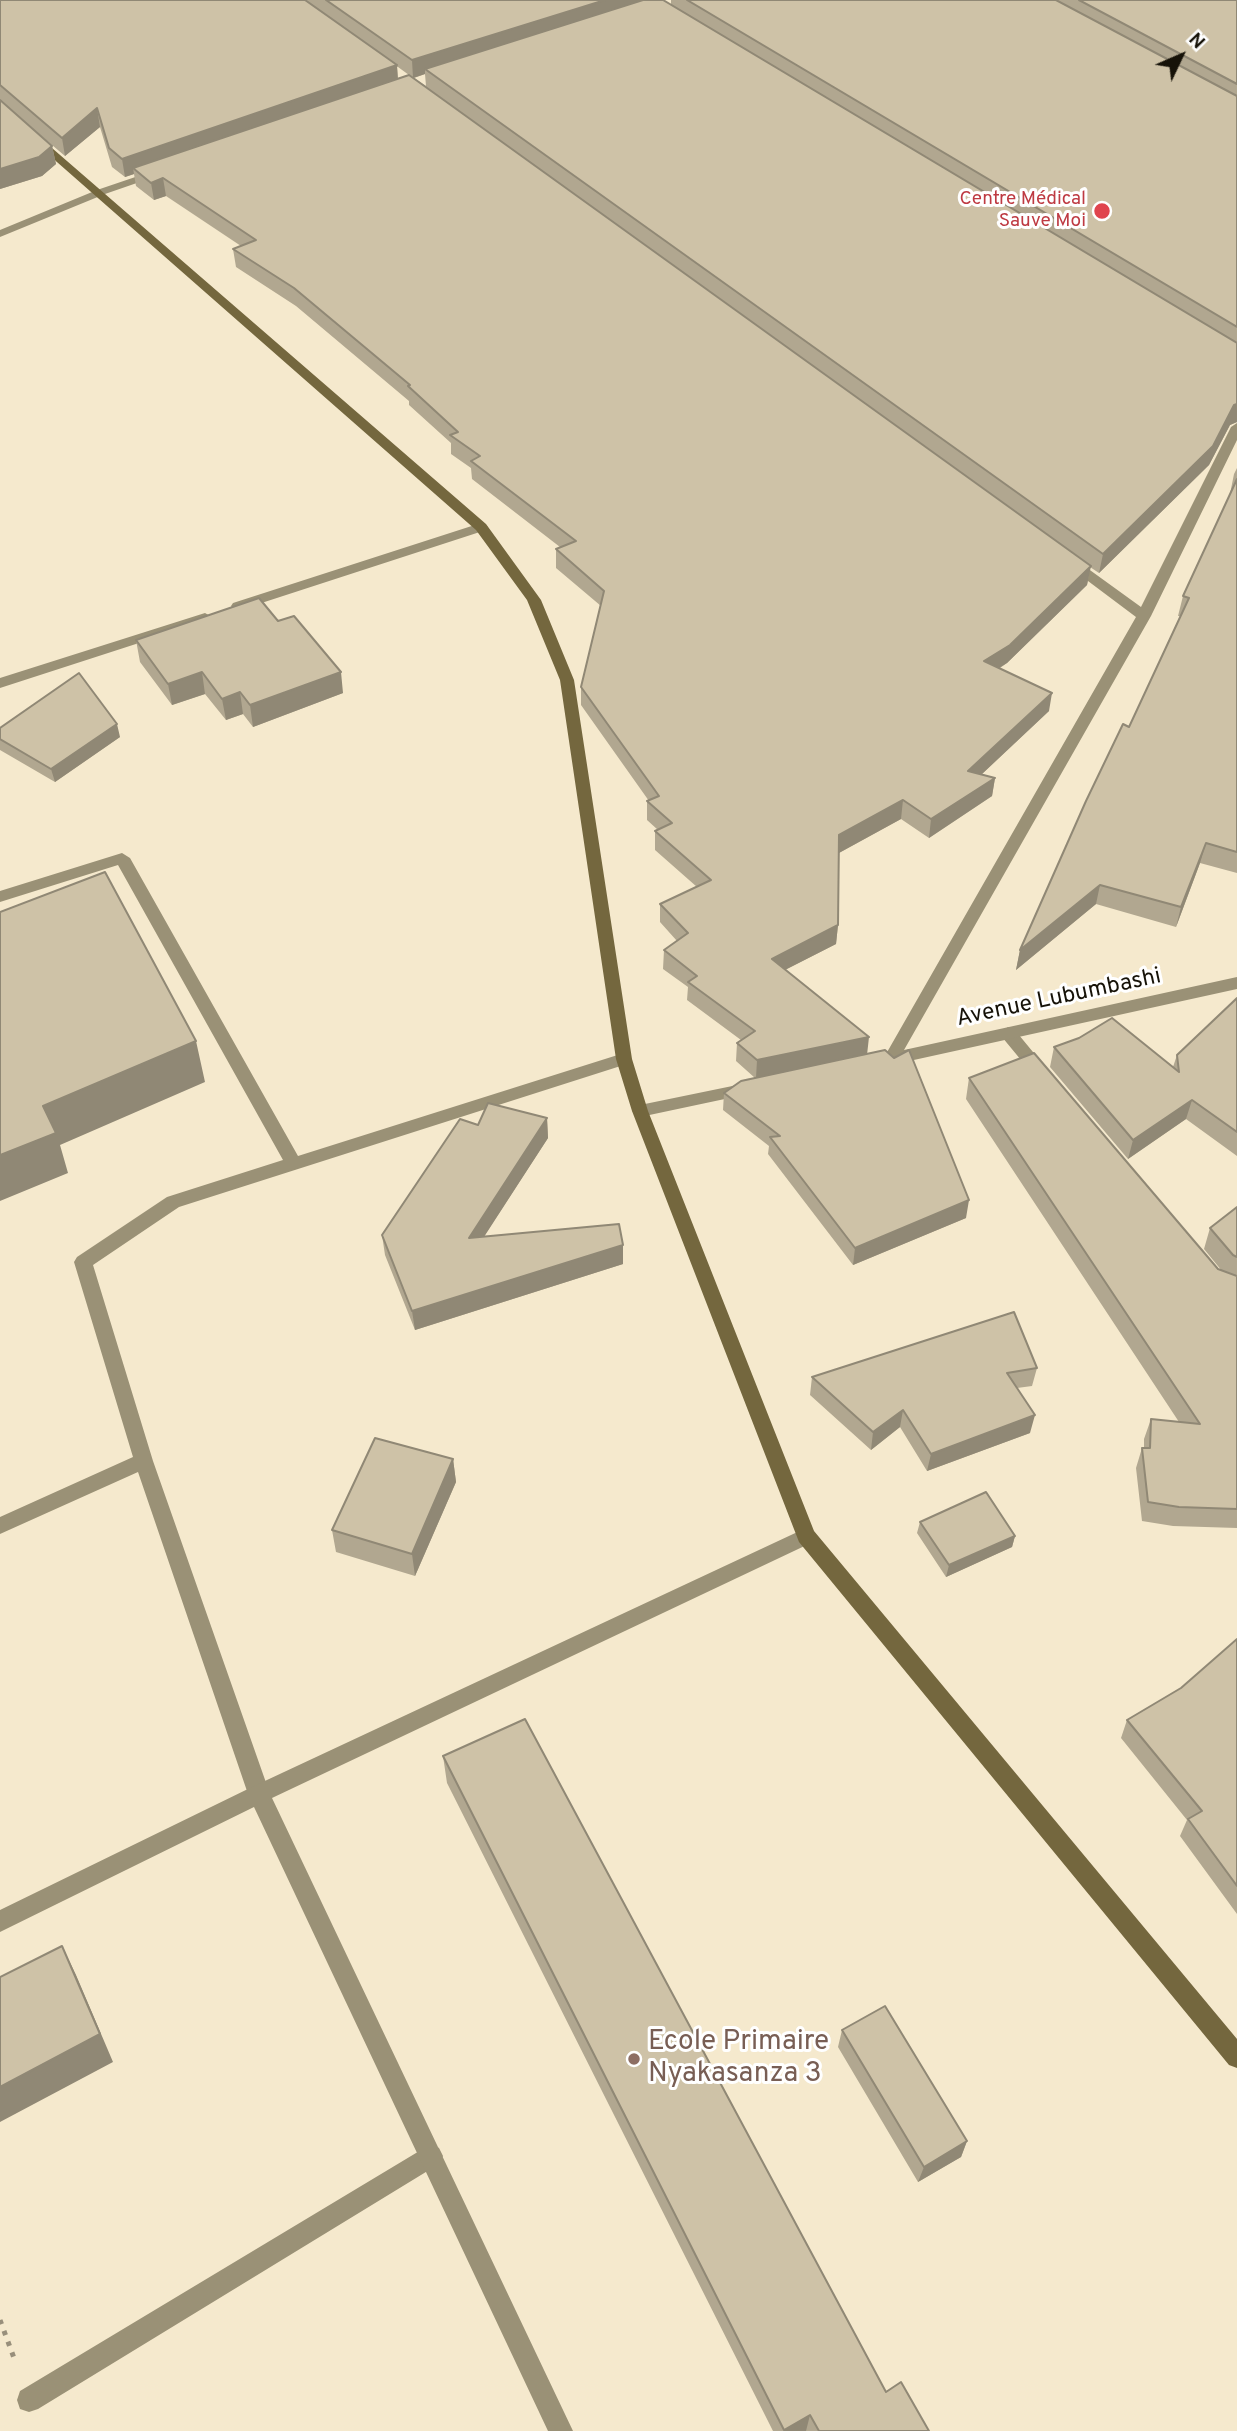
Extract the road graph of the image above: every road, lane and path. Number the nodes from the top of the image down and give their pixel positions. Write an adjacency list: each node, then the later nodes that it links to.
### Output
1 (0, 106): 3 (street)
2 (166, 170): 3 (street)
3 (101, 192): 4 (street); 6 (street)
4 (0, 234)
5 (1237, 427): 8 (street)
6 (481, 527): 9 (street); 13 (street)
7 (1065, 559): 8 (street)
8 (1144, 616): 14 (street)
9 (0, 684)
10 (0, 897): 19 (street)
11 (1237, 983): 12 (street, Avenue Lubumbashi)
12 (1007, 1033): 14 (street, Avenue Lubumbashi); 16 (street)
13 (624, 1059): 18 (street); 19 (street)
14 (891, 1059): 15 (street, Avenue Lubumbashi)
15 (851, 1067)
16 (1051, 1085)
17 (759, 1086): 18 (street)
18 (640, 1111): 22 (street)
19 (293, 1163): 20 (street)
20 (144, 1461): 21 (street); 23 (street)
21 (0, 1526)
22 (806, 1536): 23 (street); 25 (street)
23 (259, 1794): 24 (street); 26 (street)
24 (0, 1921)
25 (1237, 2057)
26 (431, 2156): 27 (street); 28 (street)
27 (29, 2400)
28 (561, 2431)

